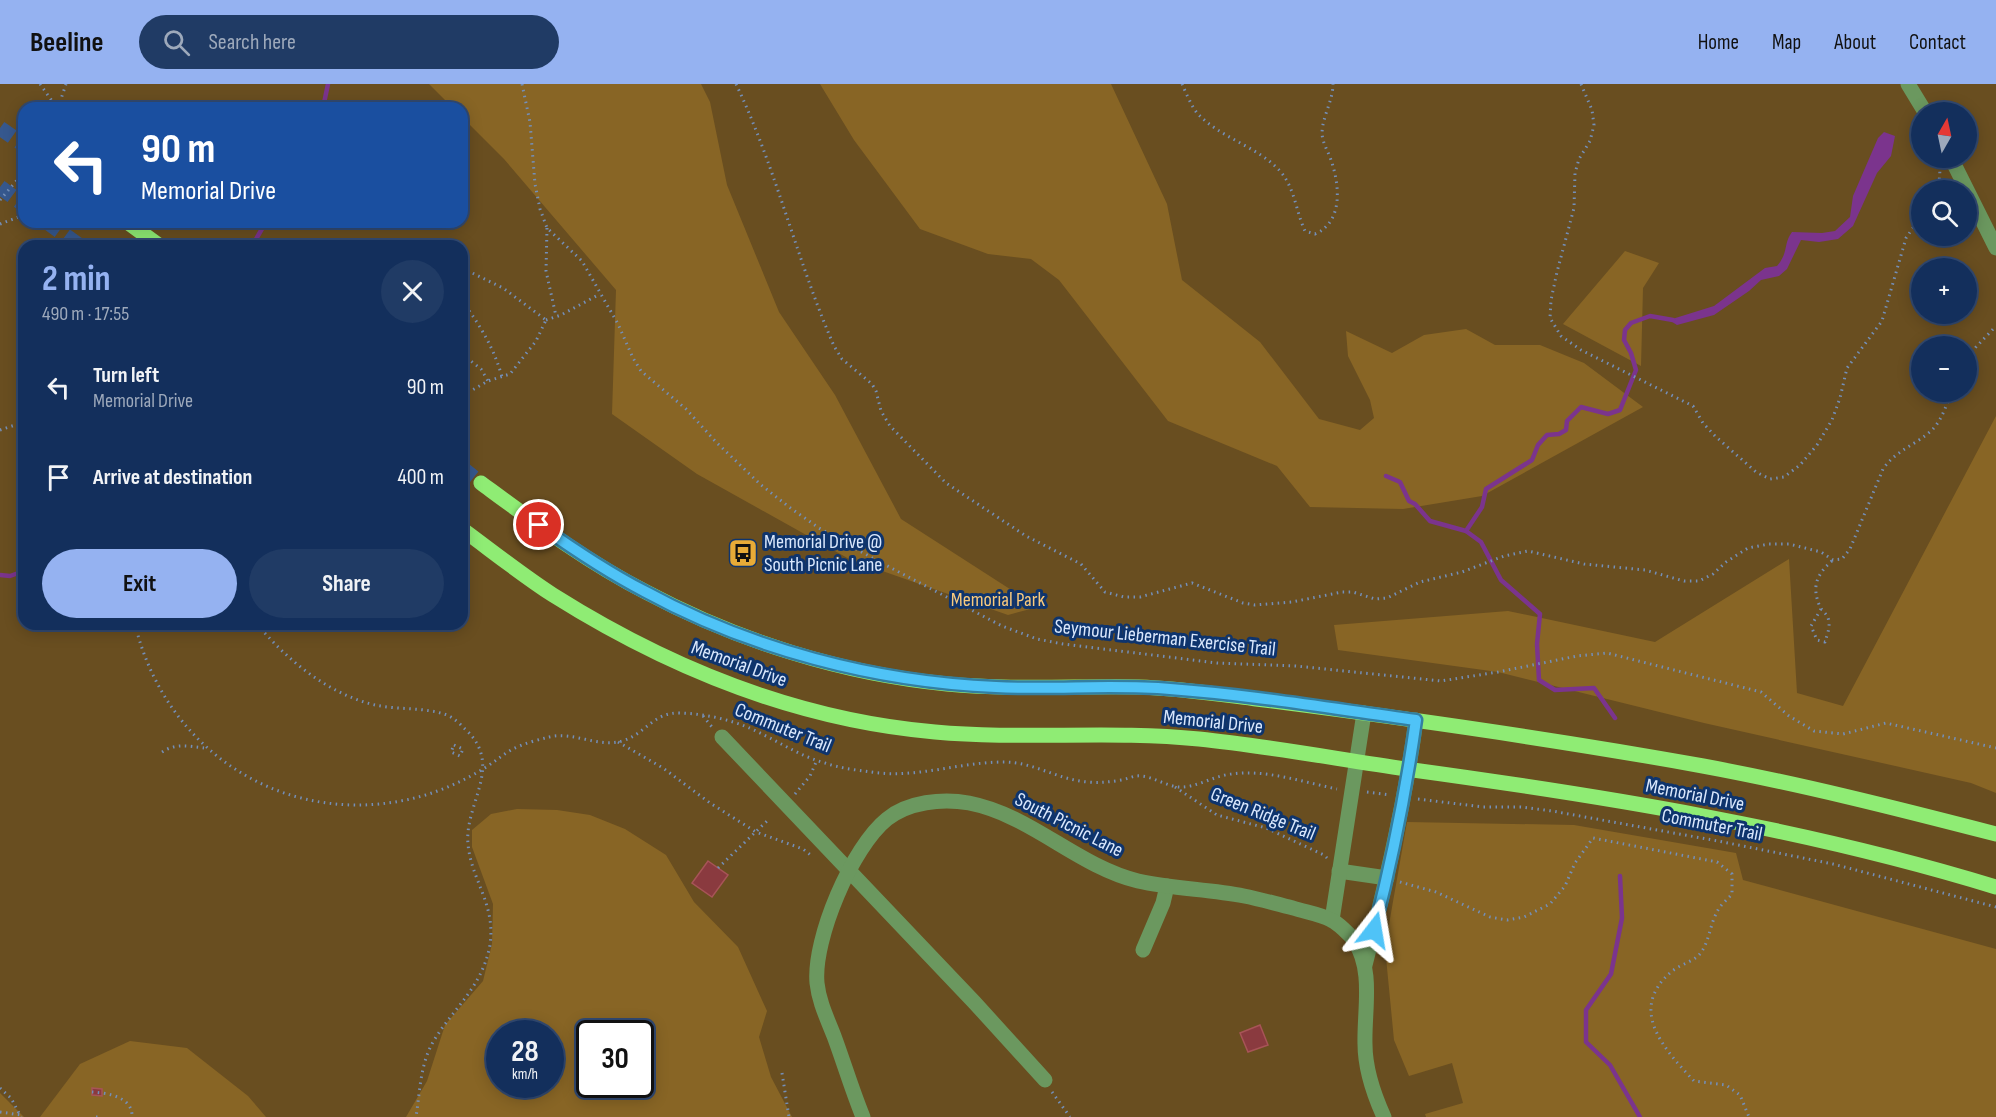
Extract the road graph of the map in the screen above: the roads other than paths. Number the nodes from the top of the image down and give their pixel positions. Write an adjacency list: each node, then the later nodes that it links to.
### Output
1 (1908, 84): 2 (street)
2 (1919, 102)
3 (1948, 168): 6 (street)
4 (135, 228): 5 (main road)
5 (152, 240)
6 (1996, 248)
7 (481, 483): 9 (main road, Memorial Drive)
8 (468, 533): 12 (main road, Memorial Drive)
9 (1364, 713): 10 (main road, Memorial Drive); 12 (street)
10 (1416, 720): 13 (street, South Picnic Lane); 14 (main road, Memorial Drive)
11 (722, 737): 15 (street)
12 (1356, 762): 13 (main road, Memorial Drive); 16 (street)
13 (1409, 769): 17 (street, South Picnic Lane); 19 (main road, Memorial Drive)
14 (1996, 834)
15 (849, 870): 18 (street, South Picnic Lane); 23 (street); 24 (street, South Picnic Lane)
16 (1339, 871): 17 (street); 20 (street)
17 (1388, 878): 22 (street, South Picnic Lane)
18 (1167, 886): 20 (street, South Picnic Lane); 21 (street)
19 (1996, 887)
20 (1332, 920): 22 (street, South Picnic Lane)
21 (1143, 950)
22 (1365, 965): 25 (street, South Picnic Lane)
23 (1045, 1080)
24 (863, 1117)
25 (1384, 1117)

